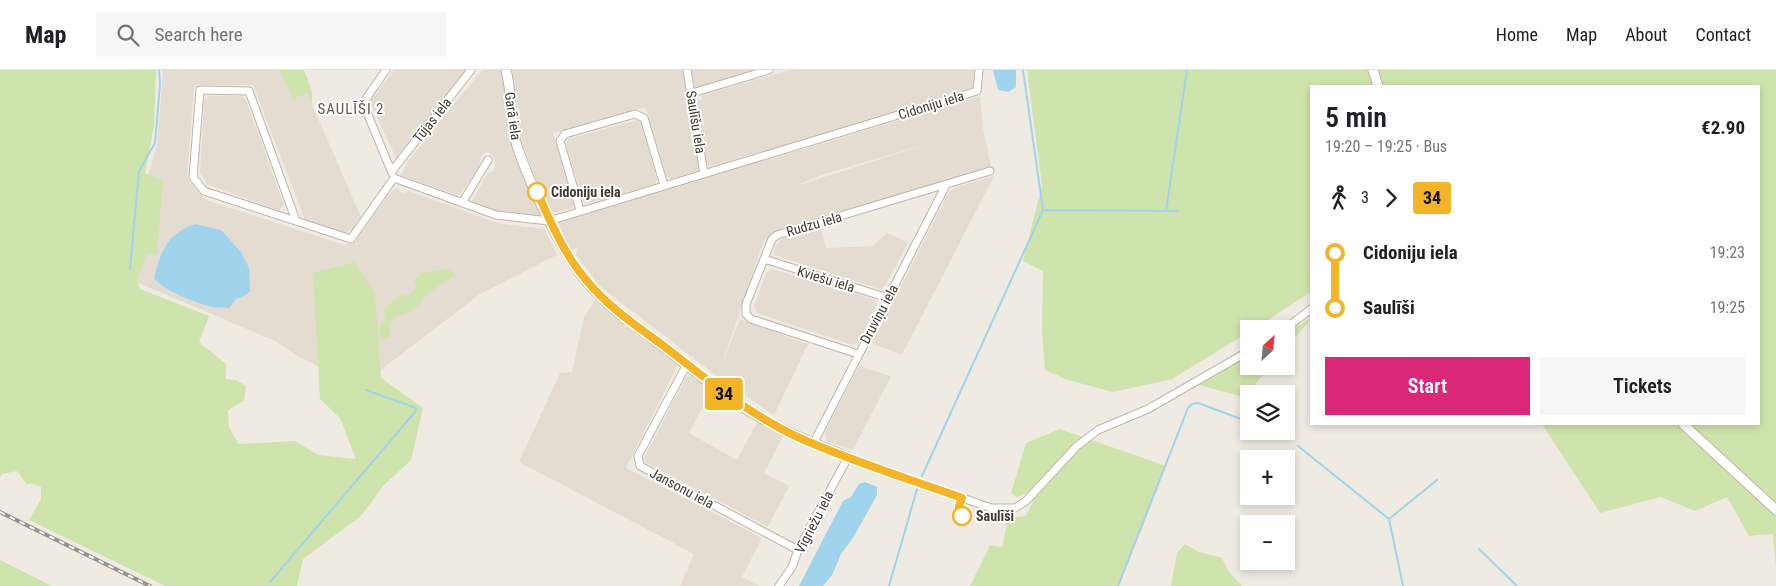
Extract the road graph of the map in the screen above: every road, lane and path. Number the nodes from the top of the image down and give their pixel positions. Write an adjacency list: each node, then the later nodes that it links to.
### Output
1 (386, 70): 12 (street)
2 (472, 70): 12 (street, Tūjas iela)
3 (506, 70): 19 (street, Garā iela)
4 (687, 70): 9 (street, Saulīšu iela)
5 (769, 70): 9 (street)
6 (979, 70): 13 (street, Cidoniju iela)
7 (1373, 70): 8 (street)
8 (1378, 85)
9 (692, 93): 13 (street, Saulīšu iela)
10 (488, 160): 16 (street)
11 (990, 171): 14 (street, Rudzu iela)
12 (393, 174): 16 (street, Cidoniju iela); 18 (street)
13 (704, 174): 15 (street, Cidoniju iela)
14 (946, 185): 20 (street, Rudzu iela); 21 (street, Druviņu iela)
15 (664, 186): 17 (street, Cidoniju iela); 17 (street)
16 (462, 202): 19 (street, Cidoniju iela)
17 (580, 210): 19 (street, Cidoniju iela)
18 (296, 221): 18 (street)
19 (549, 221): 26 (street, Garā iela)
20 (764, 260): 21 (street, Kviešu iela); 24 (street, Rudzu iela)
21 (888, 298): 24 (street, Druviņu iela)
22 (1310, 310): 23 (street)
23 (1295, 321)
24 (858, 354): 28 (street, Druviņu iela)
25 (1240, 356): 29 (street, Garā iela)
26 (687, 364): 28 (street, Garā iela); 31 (street, Jansonu iela)
27 (1684, 425): 30 (street)
28 (813, 444): 29 (street, Garā iela)
29 (848, 457): 31 (street, Vīgriežu iela)
30 (1776, 510)
31 (798, 550): 32 (street, Vīgriežu iela)
32 (779, 586)

